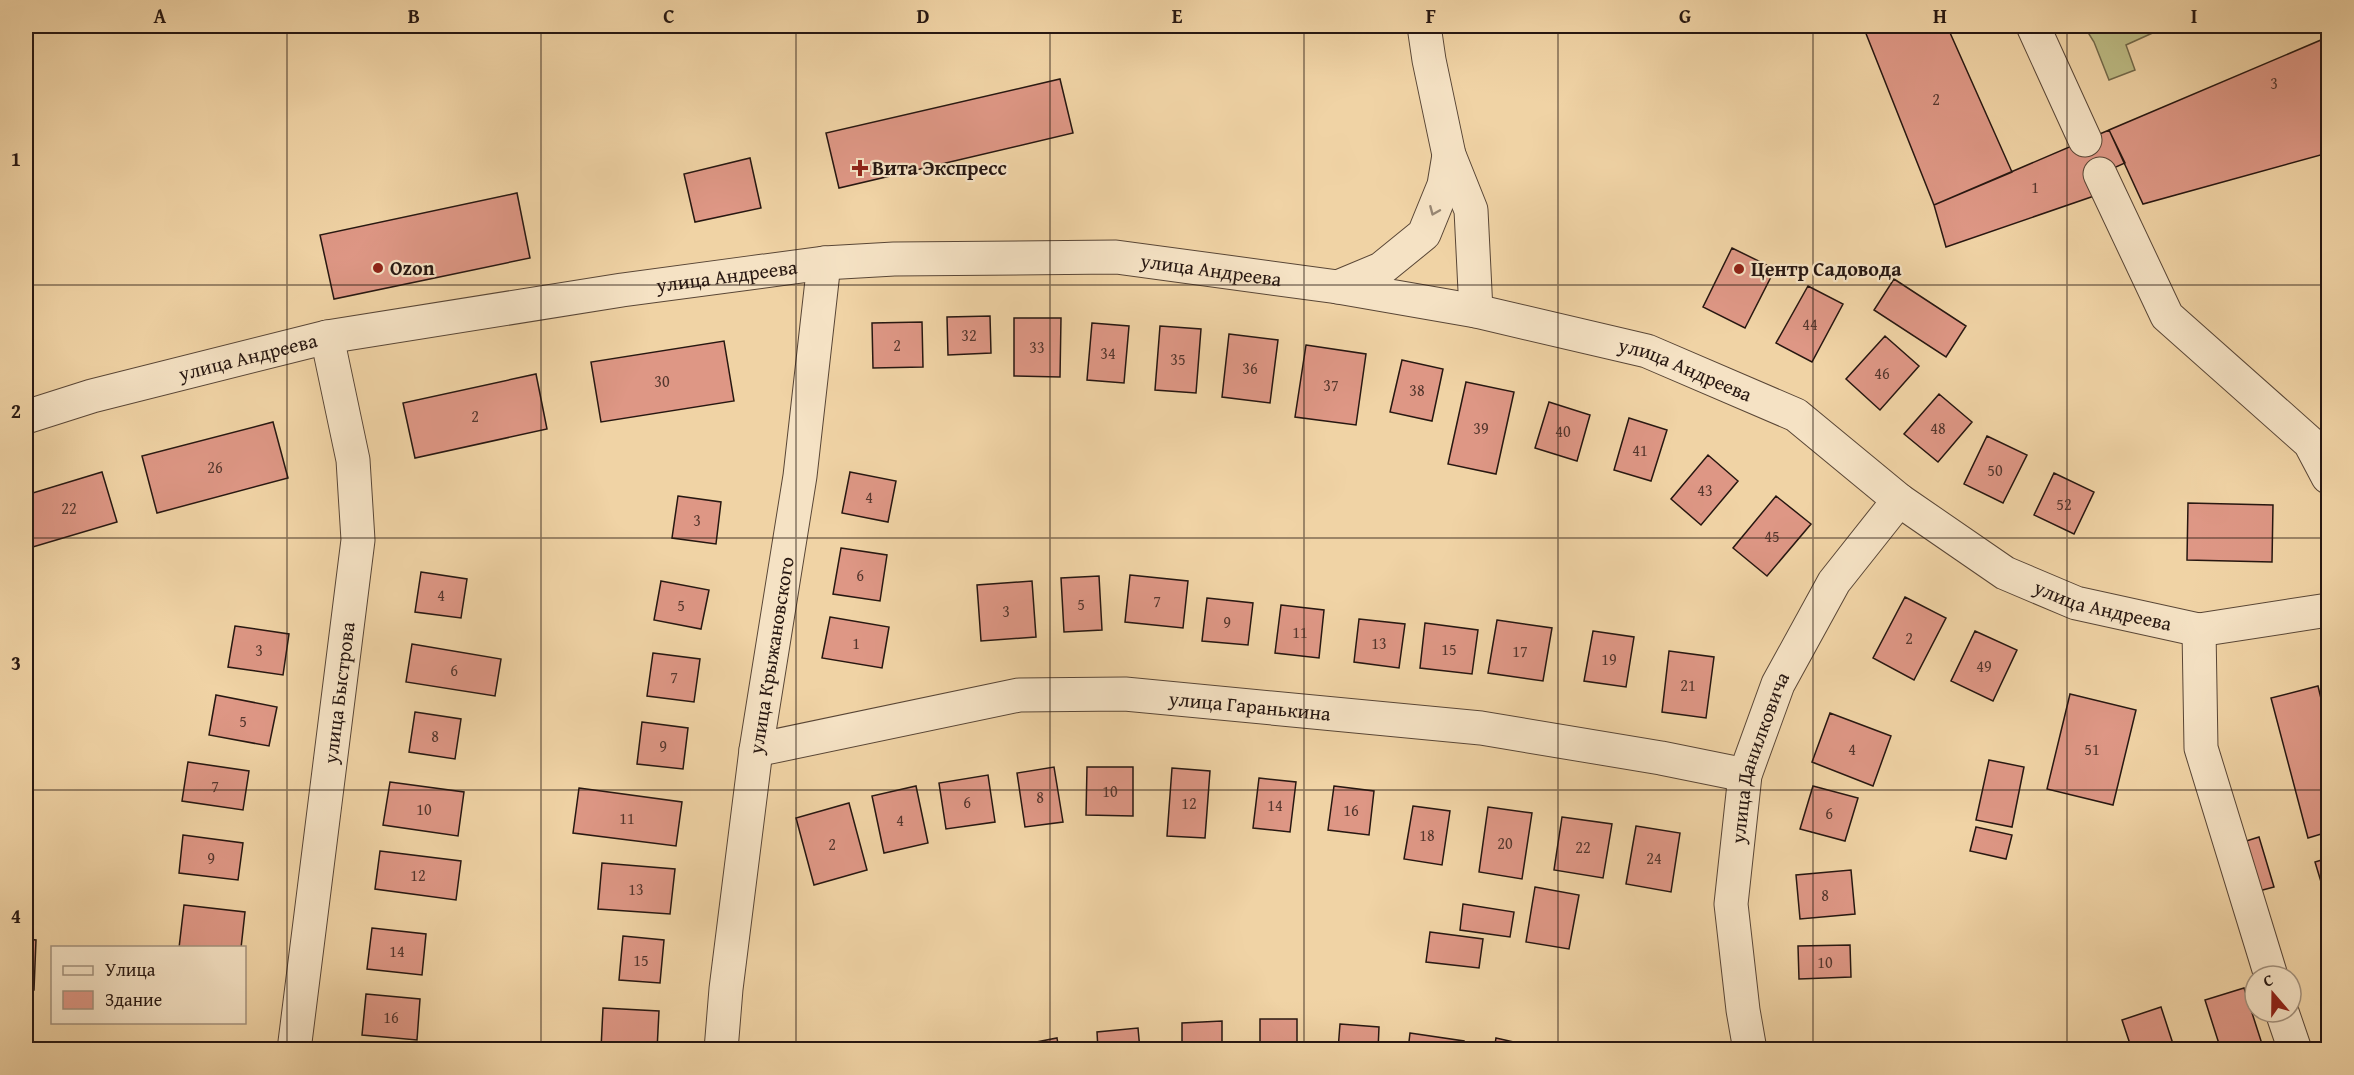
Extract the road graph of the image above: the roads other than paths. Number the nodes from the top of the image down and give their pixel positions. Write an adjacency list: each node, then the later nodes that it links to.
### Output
1 (1424, 26): 4 (street)
2 (2033, 26): 3 (street)
3 (2085, 140)
4 (1449, 155): 7 (street, one-way to 7); 8 (street)
5 (2100, 174): 11 (street)
6 (824, 263): 7 (street, улица Андреева); 9 (street, улица Андреева); 15 (street, улица Крыжановского)
7 (1338, 287): 8 (street, улица Андреева)
8 (1476, 311): 12 (street, улица Андреева)
9 (327, 337): 10 (street, улица Андреева); 19 (street, улица Быстрова)
10 (26, 417)
11 (2328, 477)
12 (1899, 500): 14 (street, улица Андреева); 16 (street, улица Данилковича)
13 (2328, 610): 14 (street, улица Андреева)
14 (2199, 630): 17 (street)
15 (756, 750): 16 (street, улица Гаранькина); 20 (street, улица Крыжановского)
16 (1745, 775): 21 (street, улица Данилковича)
17 (2267, 964)
18 (2286, 1024): 22 (street)
19 (294, 1050)
20 (721, 1050)
21 (1750, 1050)
22 (2295, 1050)

